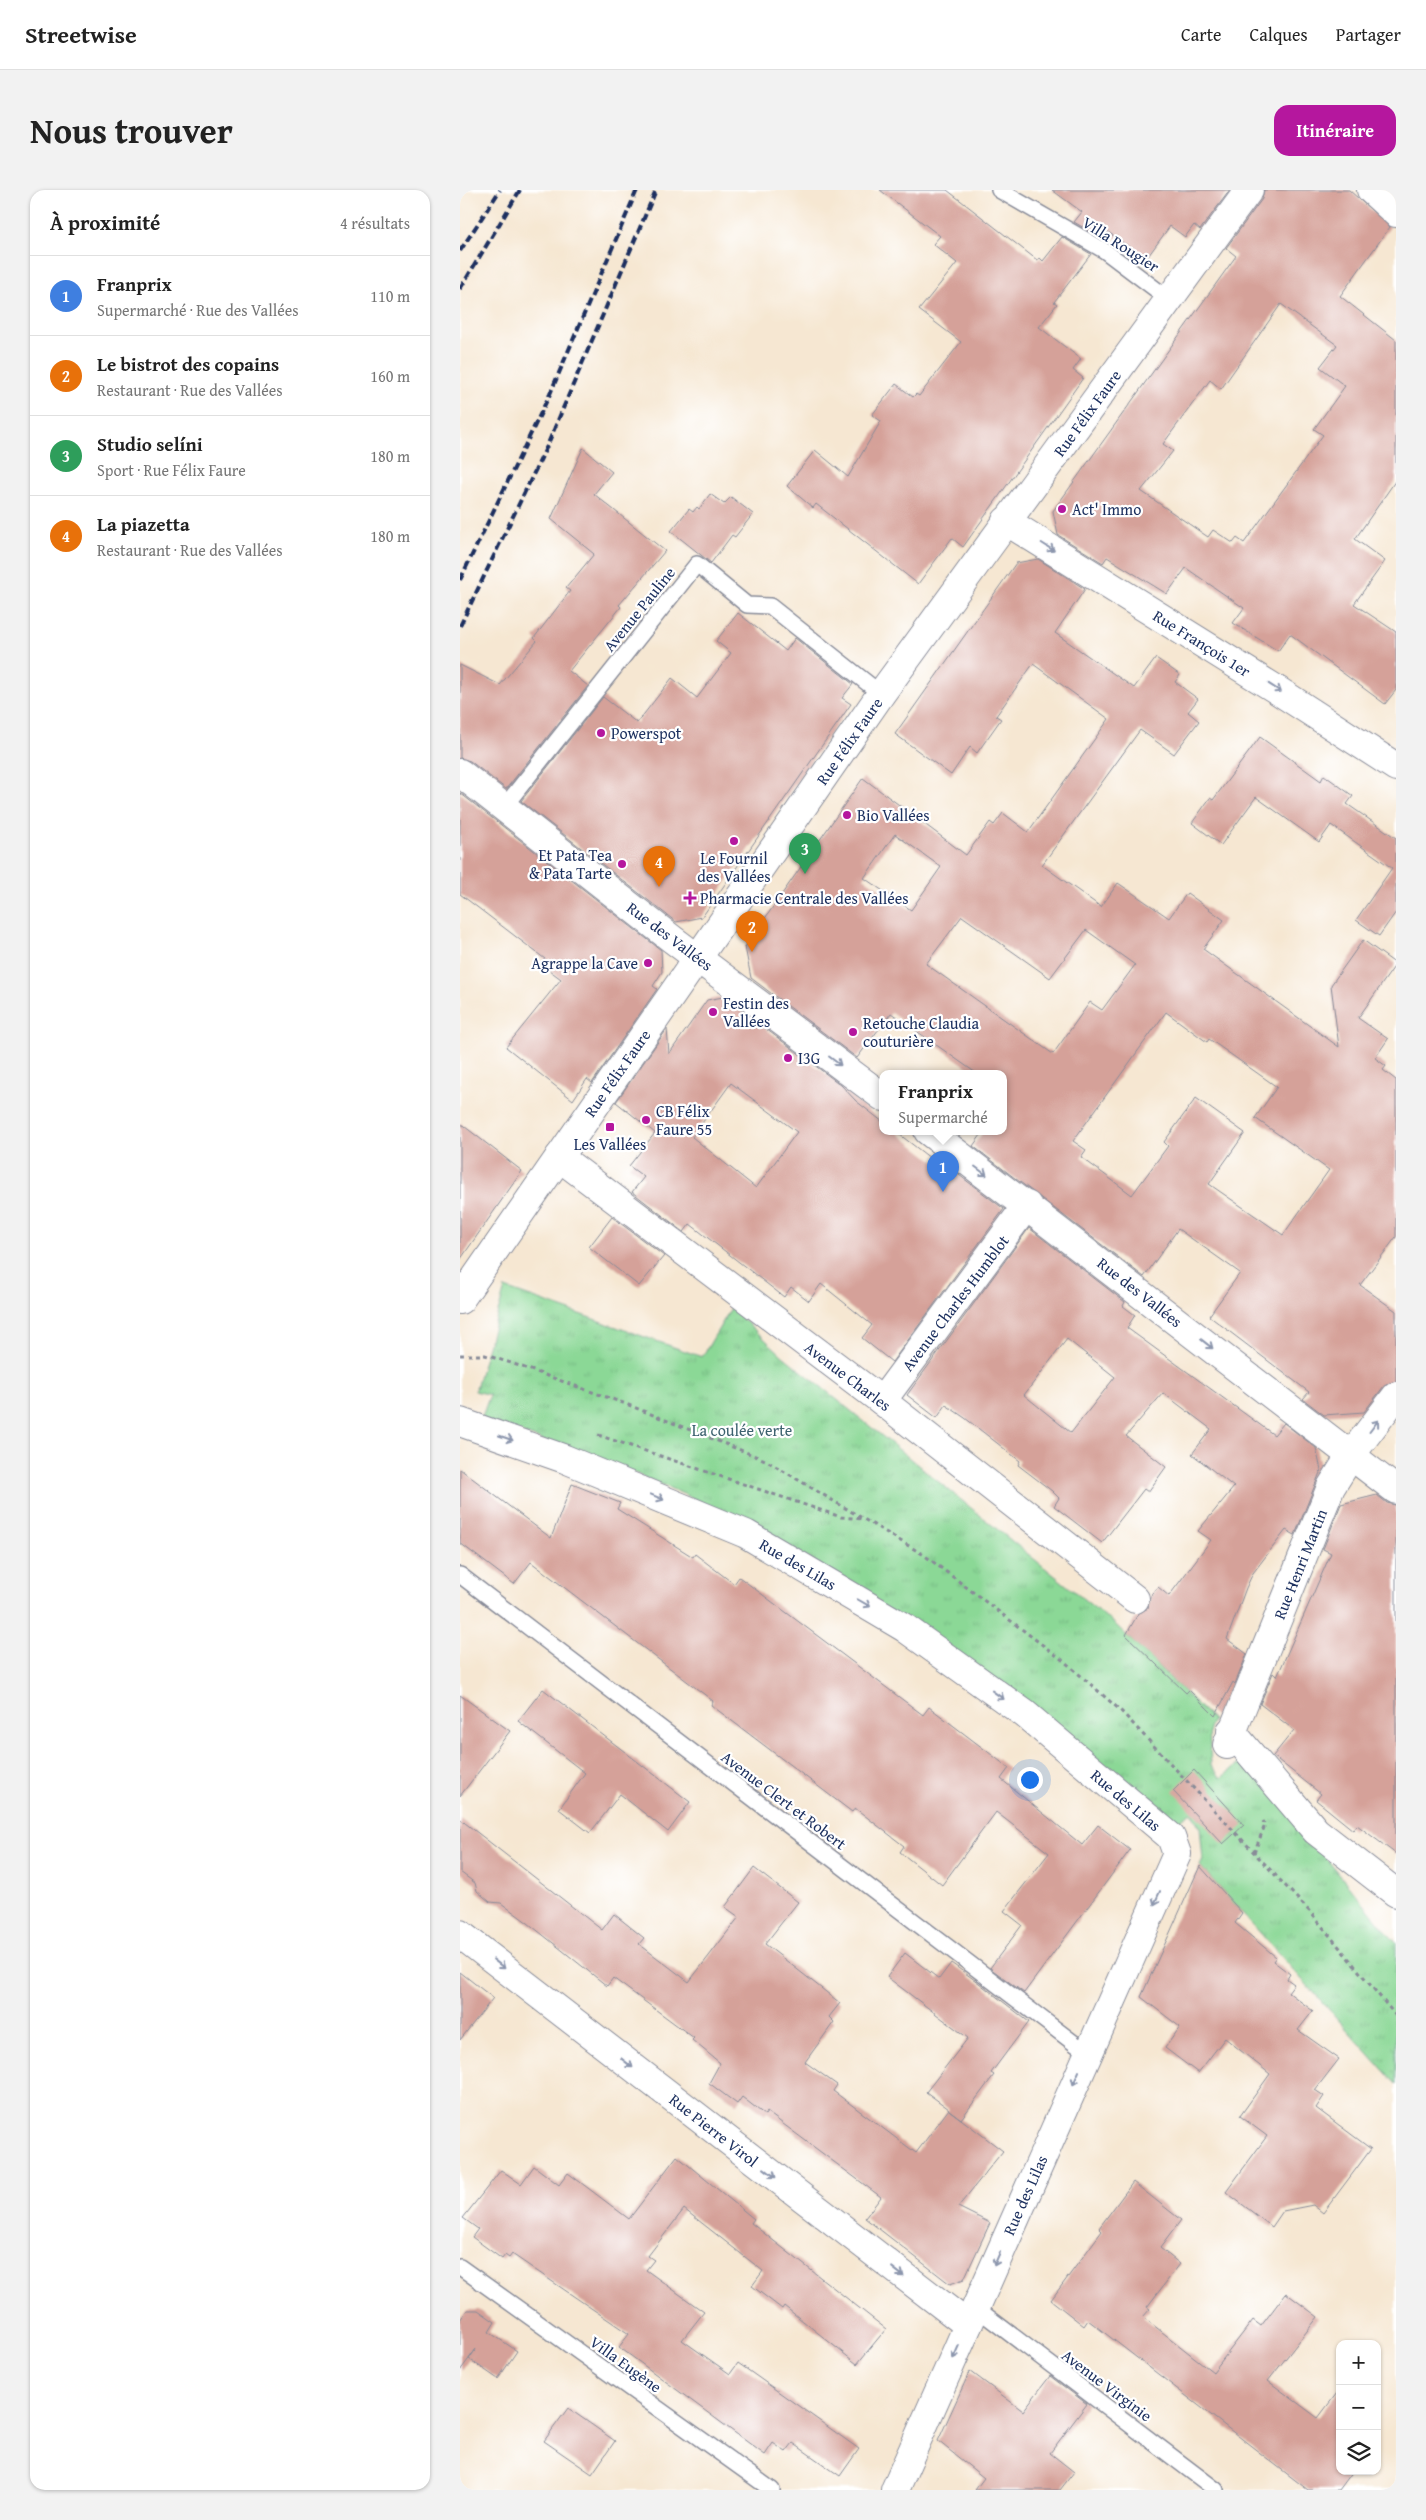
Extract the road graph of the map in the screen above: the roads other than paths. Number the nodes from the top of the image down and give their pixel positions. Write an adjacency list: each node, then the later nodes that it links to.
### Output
1 (999, 190): 5 (lane, Villa Rougier)
2 (1249, 190): 5 (street, Rue Félix Faure)
3 (1371, 190): 4 (street)
4 (1396, 213)
5 (1170, 300): 6 (street, Rue Félix Faure)
6 (1006, 521): 7 (street, Rue Félix Faure); 8 (street, Rue François 1er, one-way to 8)
7 (881, 694): 10 (lane, Avenue Pauline); 11 (street, Rue Félix Faure)
8 (1396, 767)
9 (460, 773): 10 (street, Rue des Vallées)
10 (504, 807): 11 (street, Rue des Vallées)
11 (699, 958): 12 (street, Rue des Vallées, one-way to 12); 14 (street, Rue Félix Faure)
12 (879, 1094)
13 (933, 1135): 15 (street, Rue des Vallées, one-way to 15)
14 (559, 1157): 16 (street, Rue Félix Faure); 18 (street, Avenue Charles)
15 (1027, 1205): 18 (street, Avenue Charles Humblot); 20 (street, Rue des Vallées, one-way to 20)
16 (460, 1300)
17 (1396, 1396): 20 (street, Rue Henri Martin, one-way to 17)
18 (882, 1401): 23 (street, Avenue Charles)
19 (460, 1422): 26 (street, Rue des Lilas, one-way to 26)
20 (1351, 1456): 21 (street, Rue des Vallées); 24 (street, Rue Henri Martin)
21 (1396, 1490)
22 (460, 1575): 26 (lane, Avenue Clert et Robert)
23 (1135, 1599)
24 (1396, 1893)
25 (460, 1934): 28 (street, Rue Pierre Virol, one-way to 28)
26 (1087, 2053): 28 (street, Rue des Lilas, one-way to 28)
27 (460, 2267): 29 (lane, Villa Eugène)
28 (972, 2316): 30 (street, Rue des Lilas, one-way to 30); 31 (lane, Avenue Virginie)
29 (772, 2490)
30 (895, 2490)
31 (1216, 2490)

